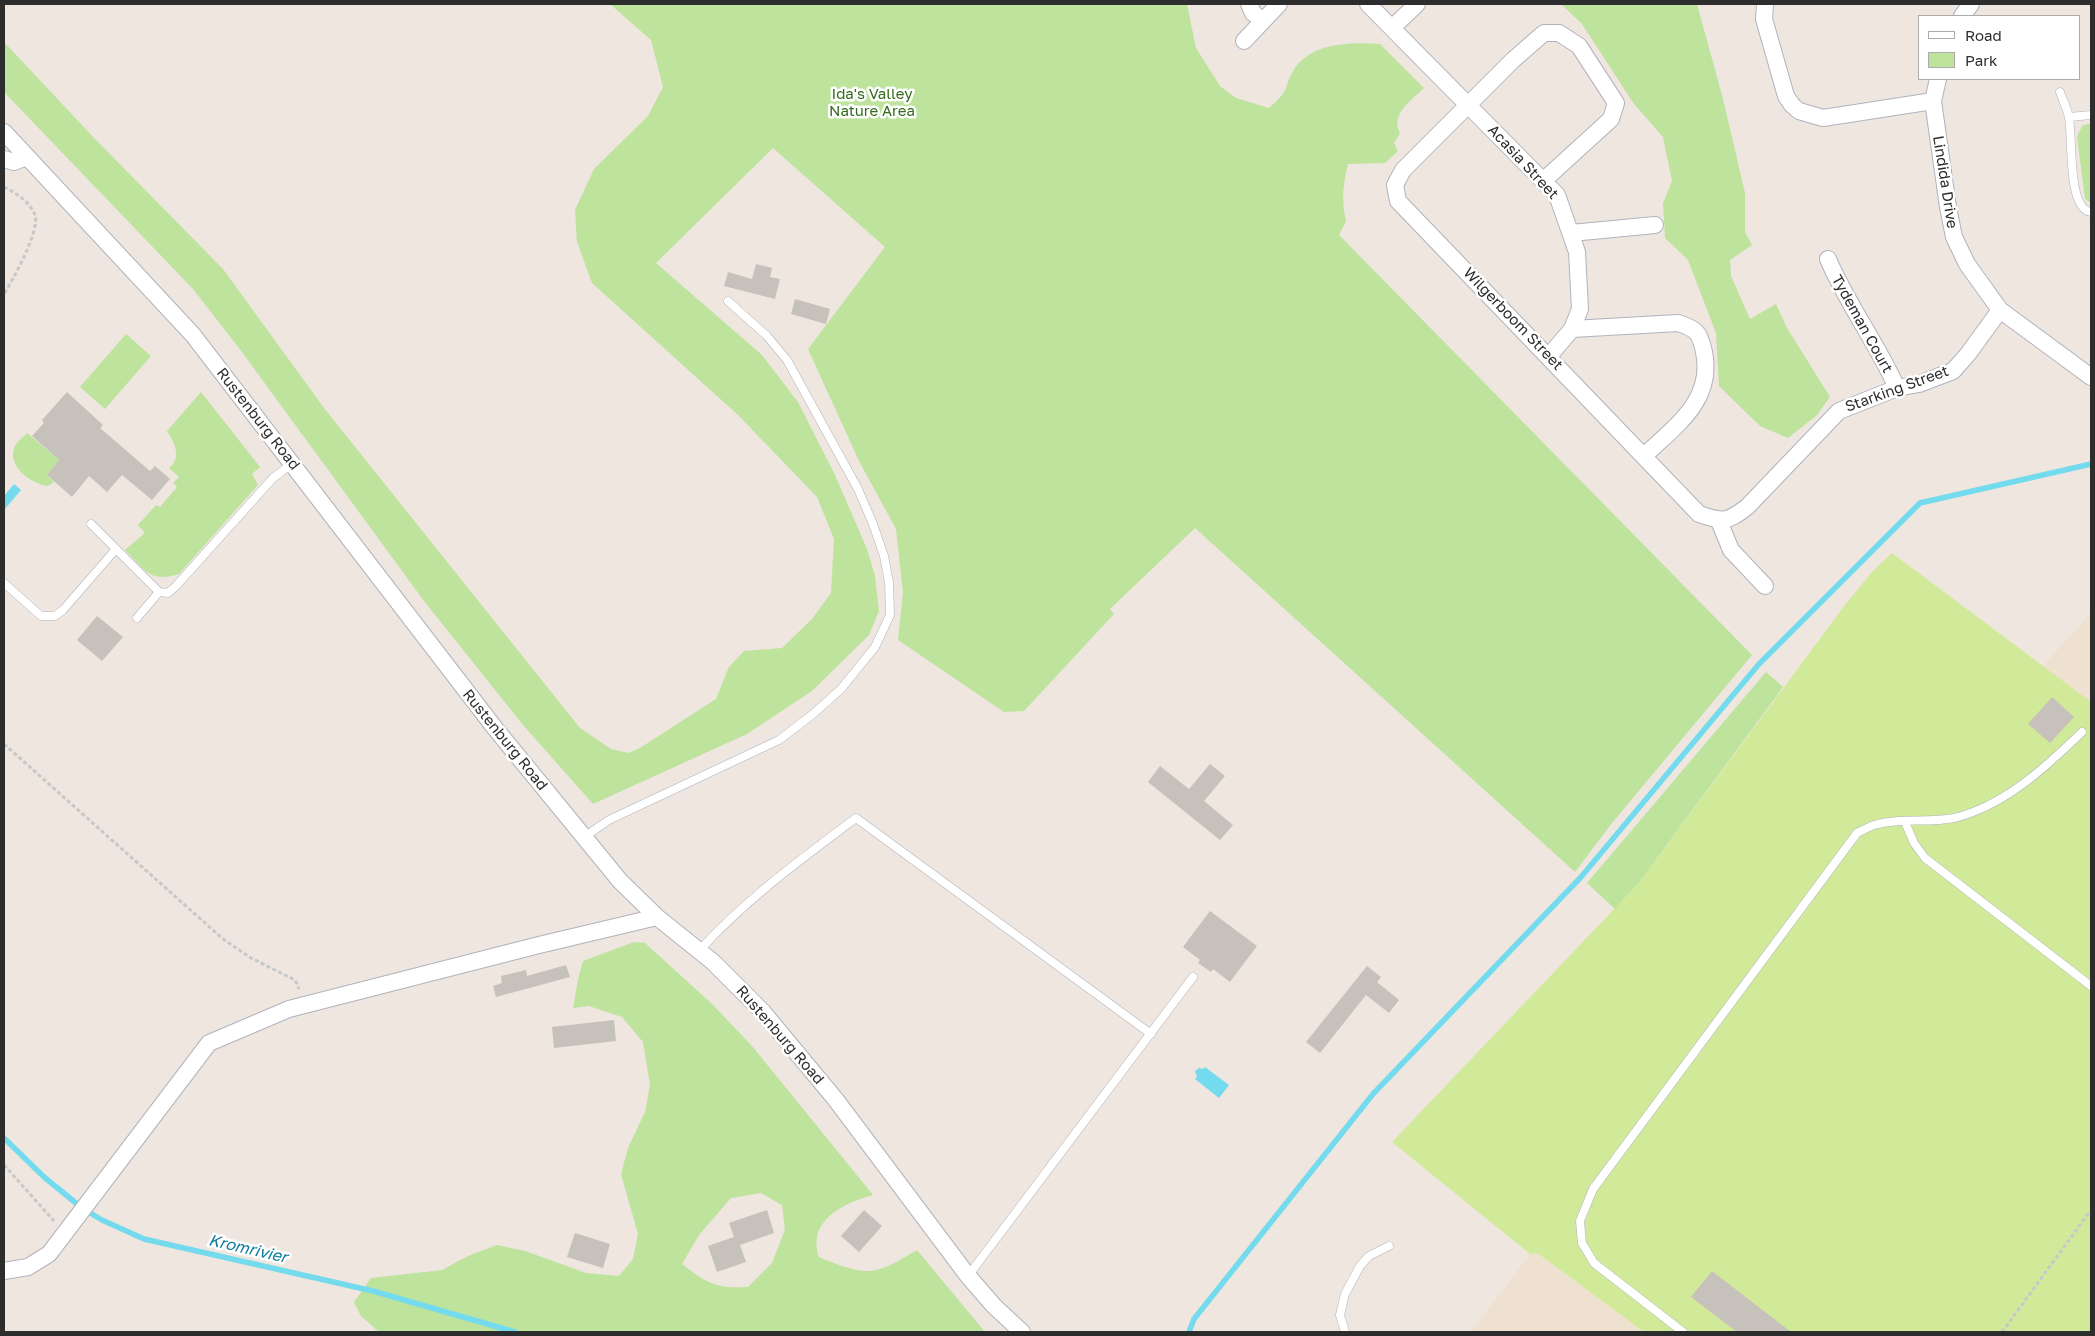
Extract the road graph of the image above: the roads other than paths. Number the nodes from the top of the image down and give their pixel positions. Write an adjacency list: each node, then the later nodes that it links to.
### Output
1 (1249, 4): 8 (street)
2 (1279, 4): 8 (street)
3 (1368, 4): 9 (street, Acasia Street)
4 (1417, 4): 9 (street)
5 (1765, 4): 13 (street)
6 (1971, 4): 7 (street)
7 (1963, 15)
8 (1262, 21): 10 (street)
9 (1392, 28): 14 (street, Acasia Street)
10 (1244, 41)
11 (1938, 80): 13 (street, Lindida Drive)
12 (2060, 92): 16 (lane)
13 (1933, 101): 26 (street, Lindida Drive)
14 (1468, 105): 20 (street, Acasia Street); 20 (street, Wilgerboom Street); 28 (street, Wilgerboom Street)
15 (2091, 115): 16 (lane)
16 (2069, 118): 21 (lane)
17 (4, 132): 18 (street, Rustenburg Road)
18 (26, 157): 19 (street); 32 (street, Rustenburg Road)
19 (4, 159)
20 (1543, 181): 23 (street, Acasia Street)
21 (2091, 212)
22 (1655, 226): 23 (street)
23 (1571, 233): 27 (street, Acasia Street)
24 (1828, 260): 30 (street, Tydeman Court)
25 (728, 301): 42 (lane)
26 (2000, 310): 29 (street, Lindida Drive); 30 (street, Starking Street)
27 (1572, 329): 28 (street, Acasia Street); 31 (street)
28 (1549, 356): 31 (street, Wilgerboom Street)
29 (2091, 377)
30 (1897, 388): 33 (street, Starking Street)
31 (1644, 456): 33 (street, Wilgerboom Street)
32 (293, 463): 38 (lane); 42 (street, Rustenburg Road)
33 (1719, 521): 37 (street)
34 (91, 524): 35 (lane)
35 (116, 549): 36 (lane); 38 (lane)
36 (4, 583)
37 (1765, 586)
38 (159, 592): 39 (lane)
39 (137, 618)
40 (2082, 732): 41 (lane)
41 (1905, 822): 46 (lane); 53 (lane)
42 (584, 837): 43 (street, Rustenburg Road)
43 (657, 917): 44 (street, Rustenburg Road); 49 (street)
44 (699, 951): 47 (lane); 50 (street, Rustenburg Road)
45 (1193, 977): 47 (lane)
46 (2091, 986)
47 (1151, 1034): 50 (lane)
48 (1389, 1246): 52 (lane)
49 (4, 1271)
50 (968, 1276): 51 (street, Rustenburg Road)
51 (1022, 1332)
52 (1345, 1332)
53 (1683, 1332)

